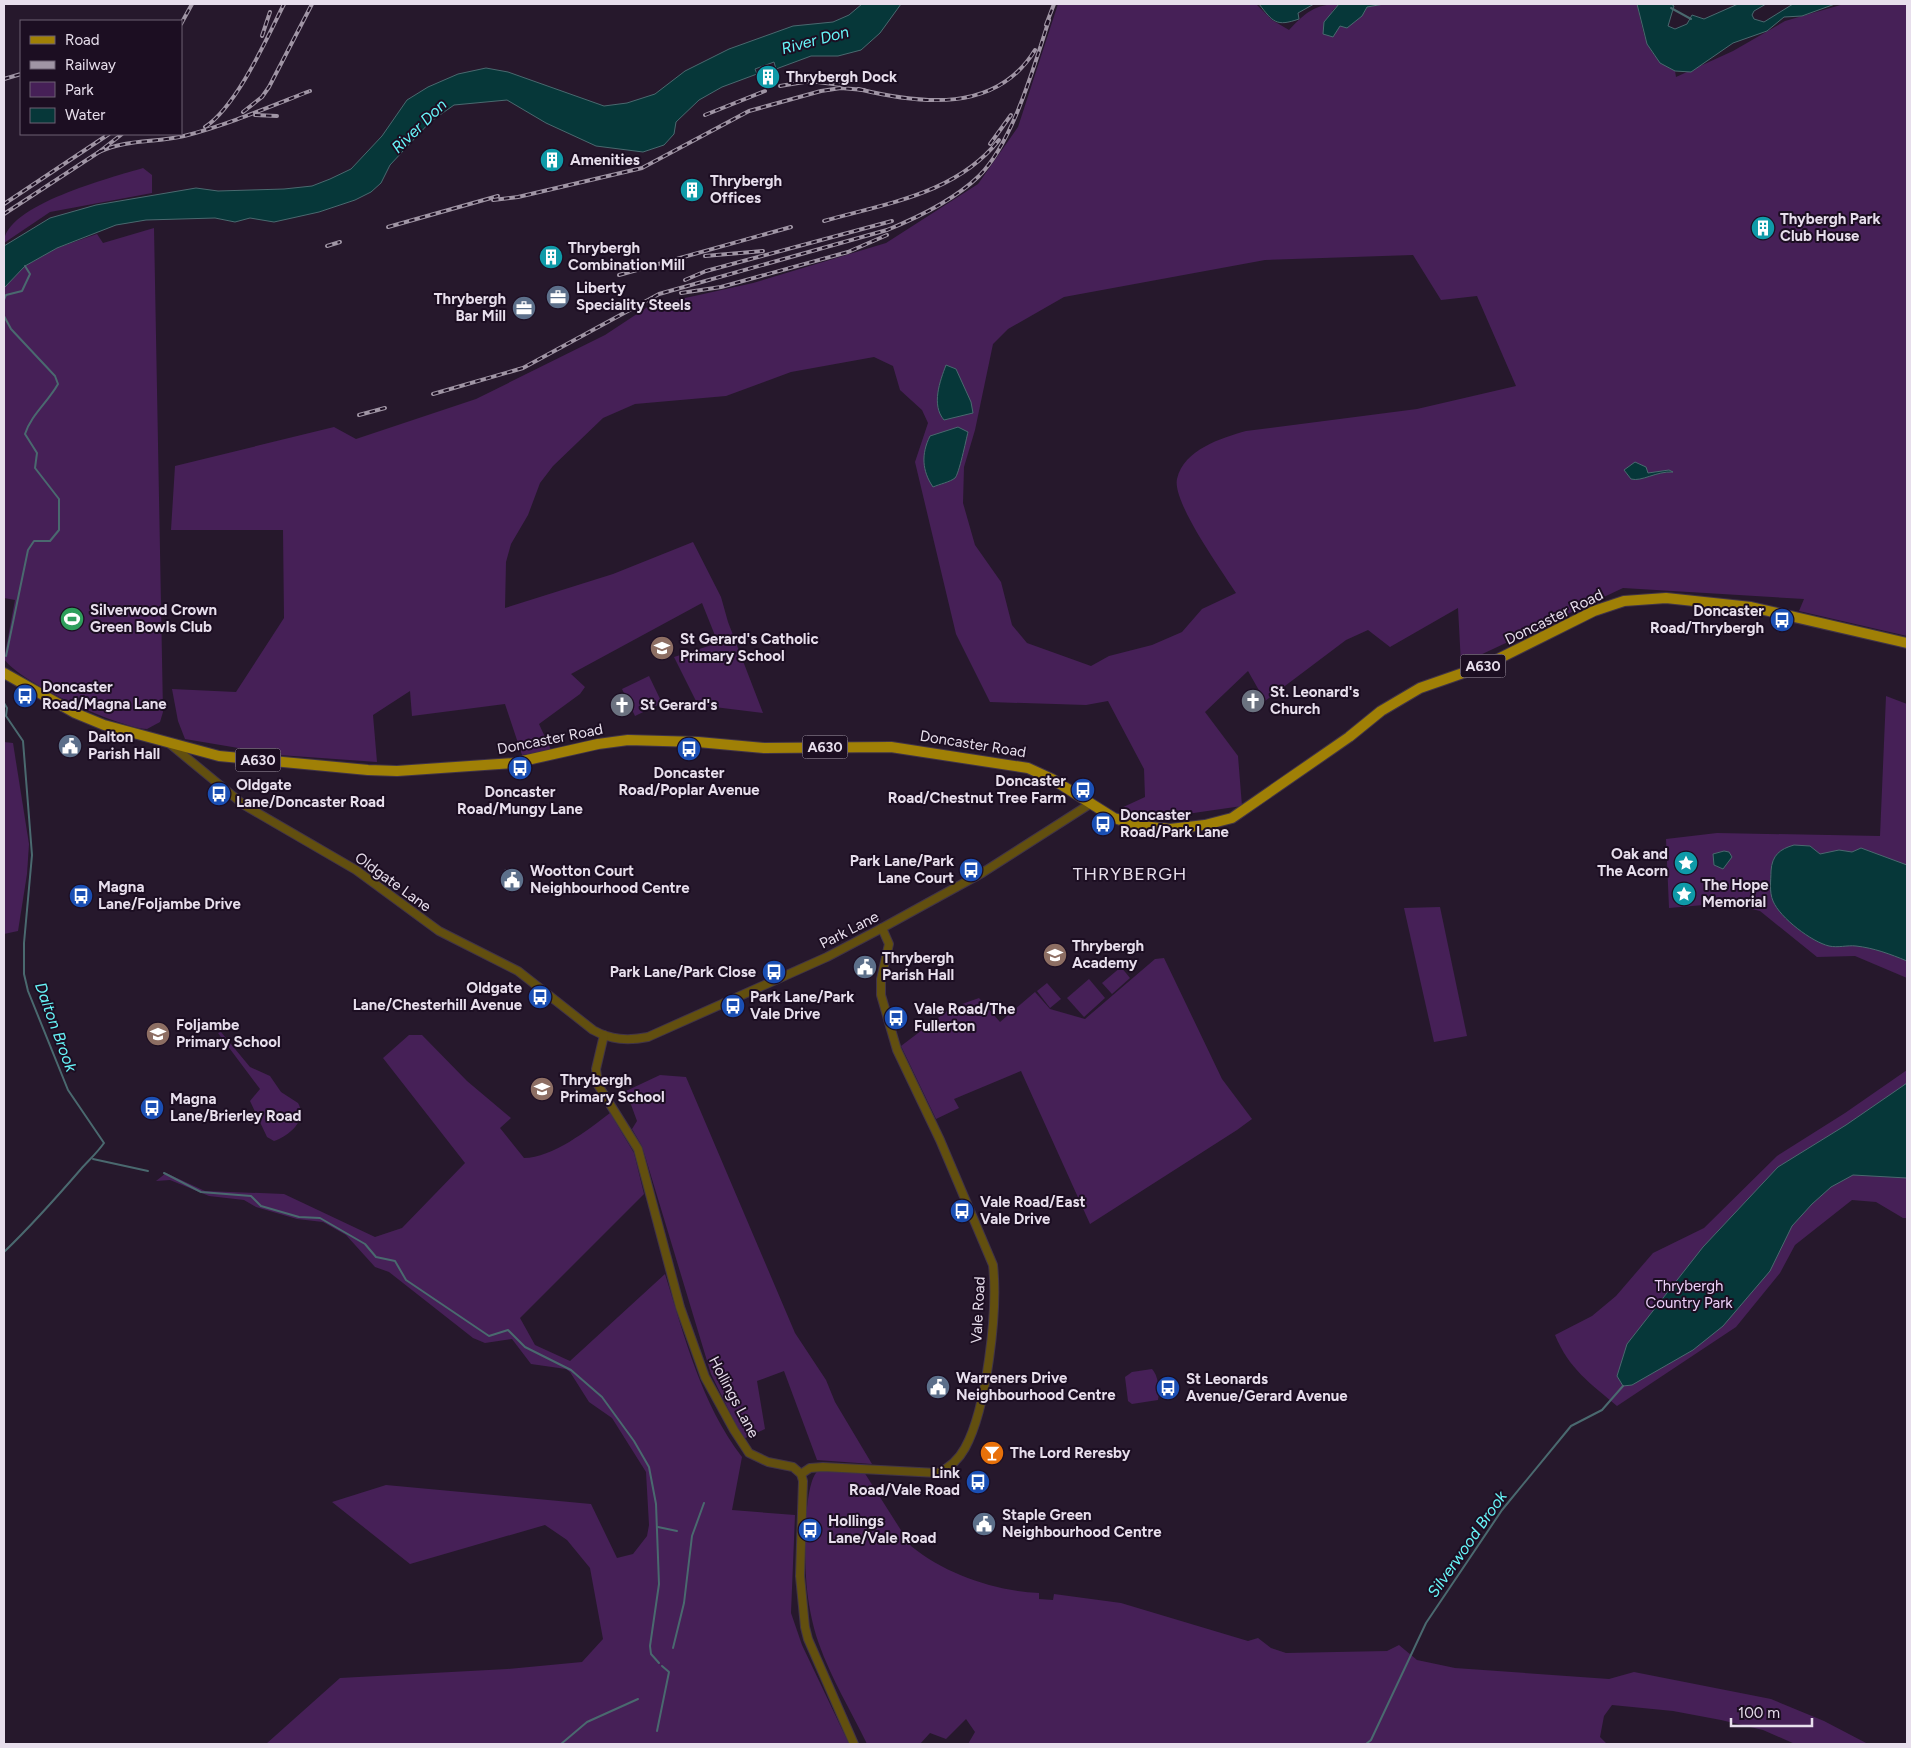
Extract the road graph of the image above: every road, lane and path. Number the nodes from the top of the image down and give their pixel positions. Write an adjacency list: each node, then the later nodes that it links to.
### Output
1 (1907, 643): 4 (main road, Doncaster Road / A630)
2 (4, 673): 3 (main road, Doncaster Road / A630)
3 (170, 744): 4 (main road, Doncaster Road / A630); 6 (street, Oldgate Lane)
4 (1090, 804): 5 (street, Park Lane)
5 (882, 928): 6 (street, Park Lane); 7 (street, Vale Road)
6 (604, 1036): 7 (street, Hollings Lane)
7 (801, 1474): 8 (street)
8 (854, 1744)

